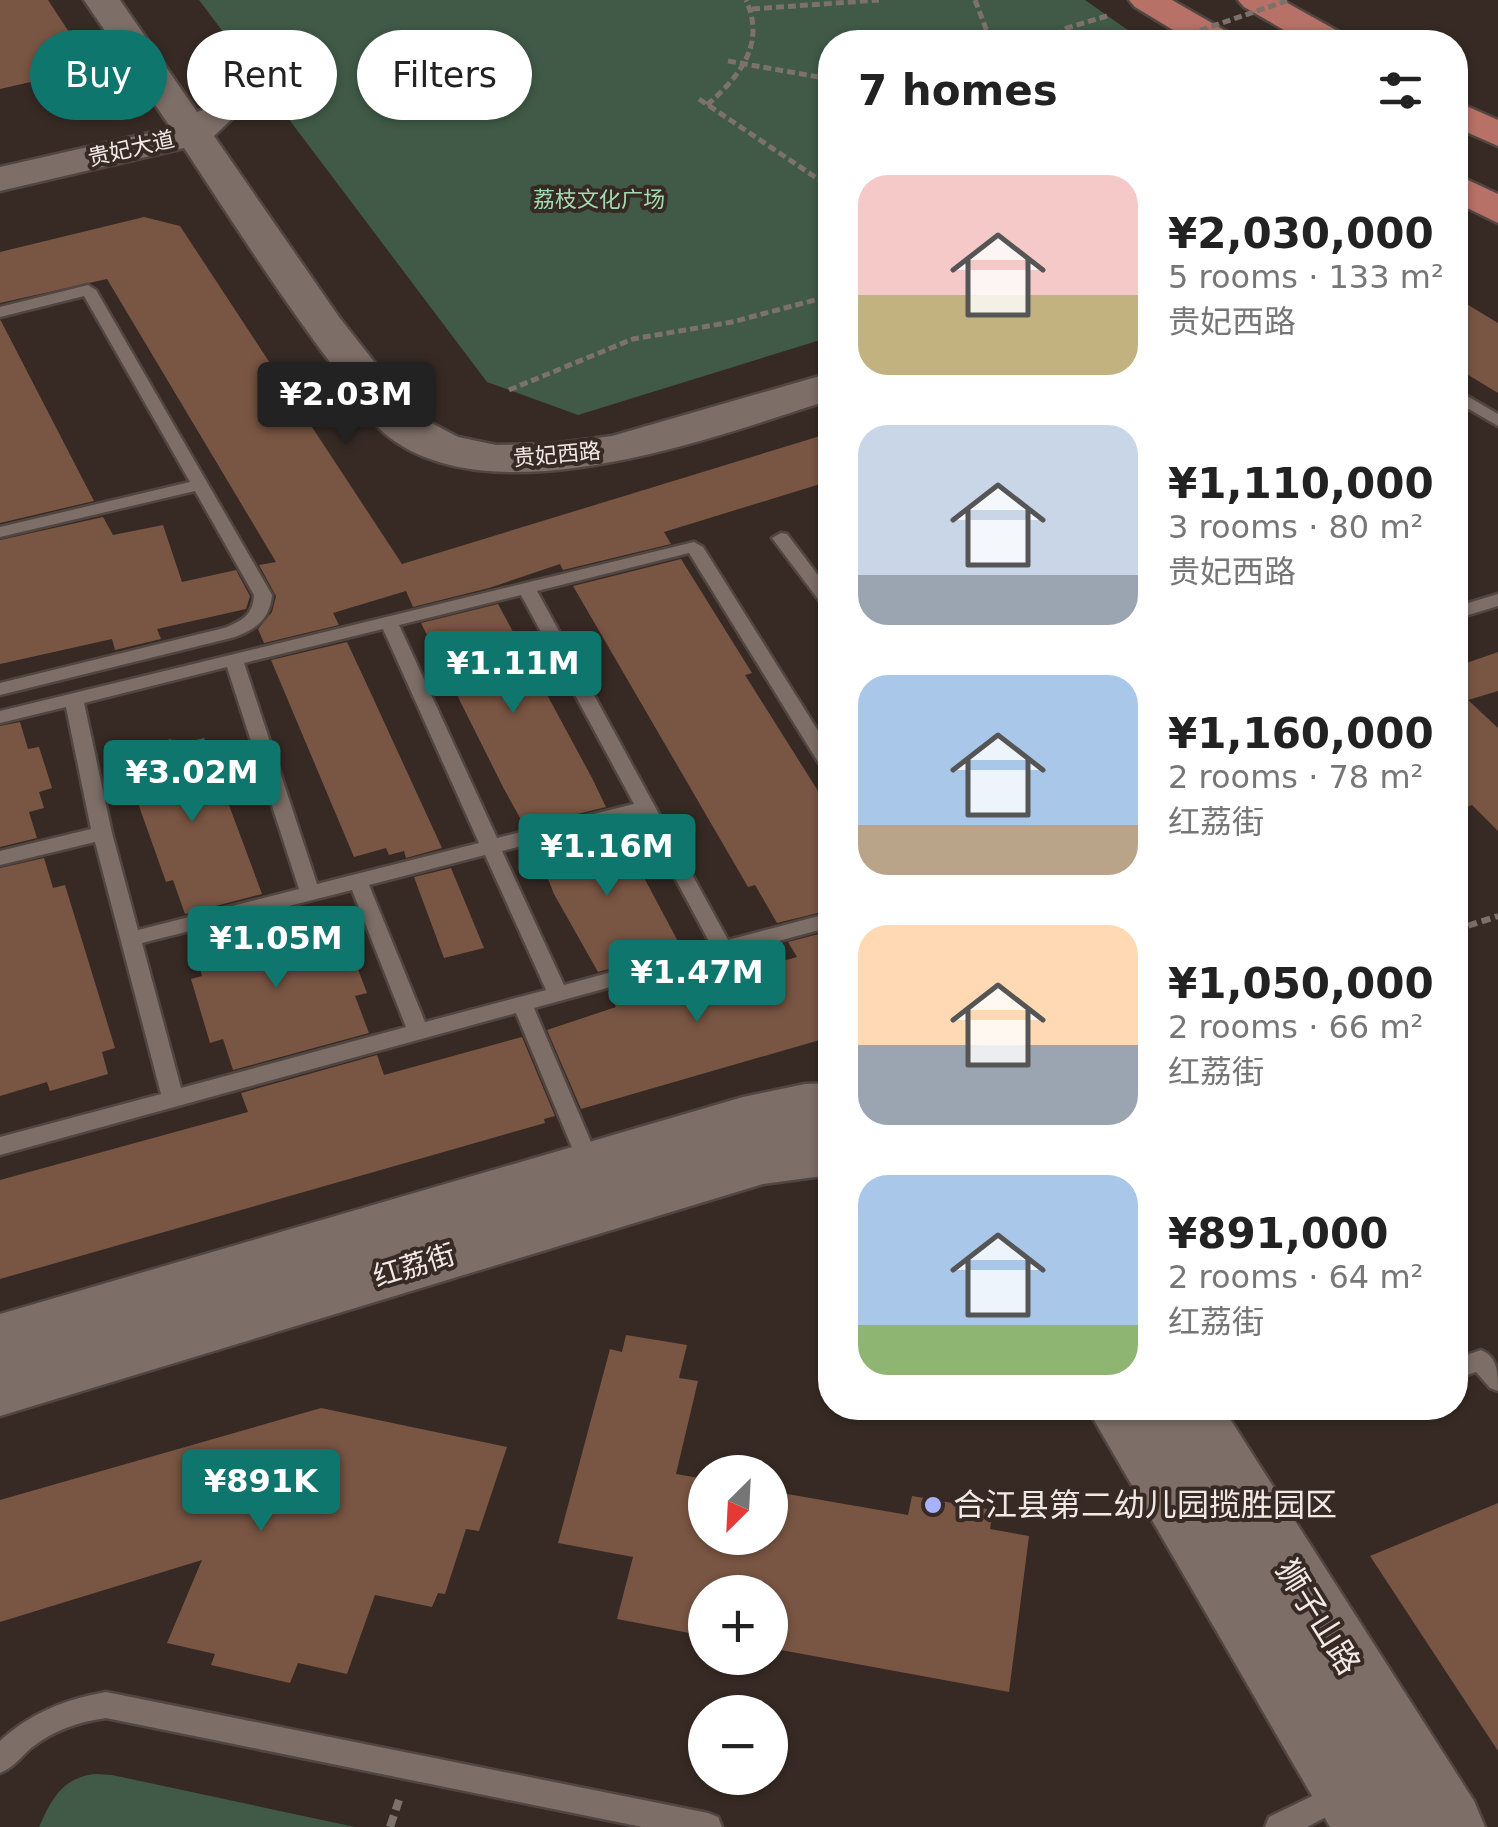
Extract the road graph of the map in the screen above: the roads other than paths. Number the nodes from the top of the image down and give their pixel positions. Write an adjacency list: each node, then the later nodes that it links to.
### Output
1 (102, 0): 8 (main road)
2 (137, 0): 7 (main road)
3 (1147, 0): 5 (main road)
4 (1256, 0): 6 (main road)
5 (1198, 30)
6 (1309, 30)
7 (187, 103)
8 (187, 110)
9 (1468, 119): 11 (main road)
10 (195, 120): 12 (main road, 贵妃大道); 13 (main road, 贵妃大道); 17 (main road, 贵妃西路); 18 (main road, 贵妃西路)
11 (1498, 136)
12 (0, 151)
13 (0, 179)
14 (1468, 195): 15 (main road)
15 (1498, 211)
16 (0, 312): 21 (lane)
17 (818, 368)
18 (818, 389)
19 (1468, 402): 20 (lane)
20 (1498, 421)
21 (200, 484): 22 (lane); 30 (lane)
22 (0, 532)
23 (782, 538): 24 (lane)
24 (818, 587)
25 (527, 590): 28 (lane); 33 (lane); 34 (lane)
26 (1498, 600): 27 (lane)
27 (1468, 610)
28 (388, 621): 29 (lane); 36 (lane)
29 (233, 658): 31 (lane); 39 (lane)
30 (0, 689)
31 (74, 700): 32 (lane); 35 (lane)
32 (0, 717)
33 (818, 746)
34 (647, 807): 36 (lane); 42 (lane)
35 (102, 834): 37 (lane); 41 (lane)
36 (490, 847): 38 (lane); 43 (lane)
37 (0, 858)
38 (358, 881): 39 (lane); 45 (lane)
39 (310, 893): 41 (lane)
40 (818, 923): 42 (lane)
41 (130, 939): 46 (lane)
42 (723, 949): 43 (lane)
43 (558, 994): 44 (lane)
44 (522, 1004): 45 (lane); 50 (lane)
45 (418, 1032): 46 (lane)
46 (173, 1099): 48 (lane)
47 (818, 1106): 50 (main road, 红荔街)
48 (0, 1146)
49 (818, 1153): 50 (main road, 红荔街)
50 (599, 1186): 51 (main road, 红荔街); 54 (main road, 红荔街)
51 (0, 1342)
52 (1468, 1364): 53 (lane)
53 (1498, 1381)
54 (0, 1388)
55 (1127, 1420): 58 (main road)
56 (1194, 1420): 61 (main road, 狮子山路)
57 (0, 1760): 59 (lane)
58 (1361, 1809): 60 (lane)
59 (708, 1827)
60 (1280, 1827)
61 (1448, 1827)

